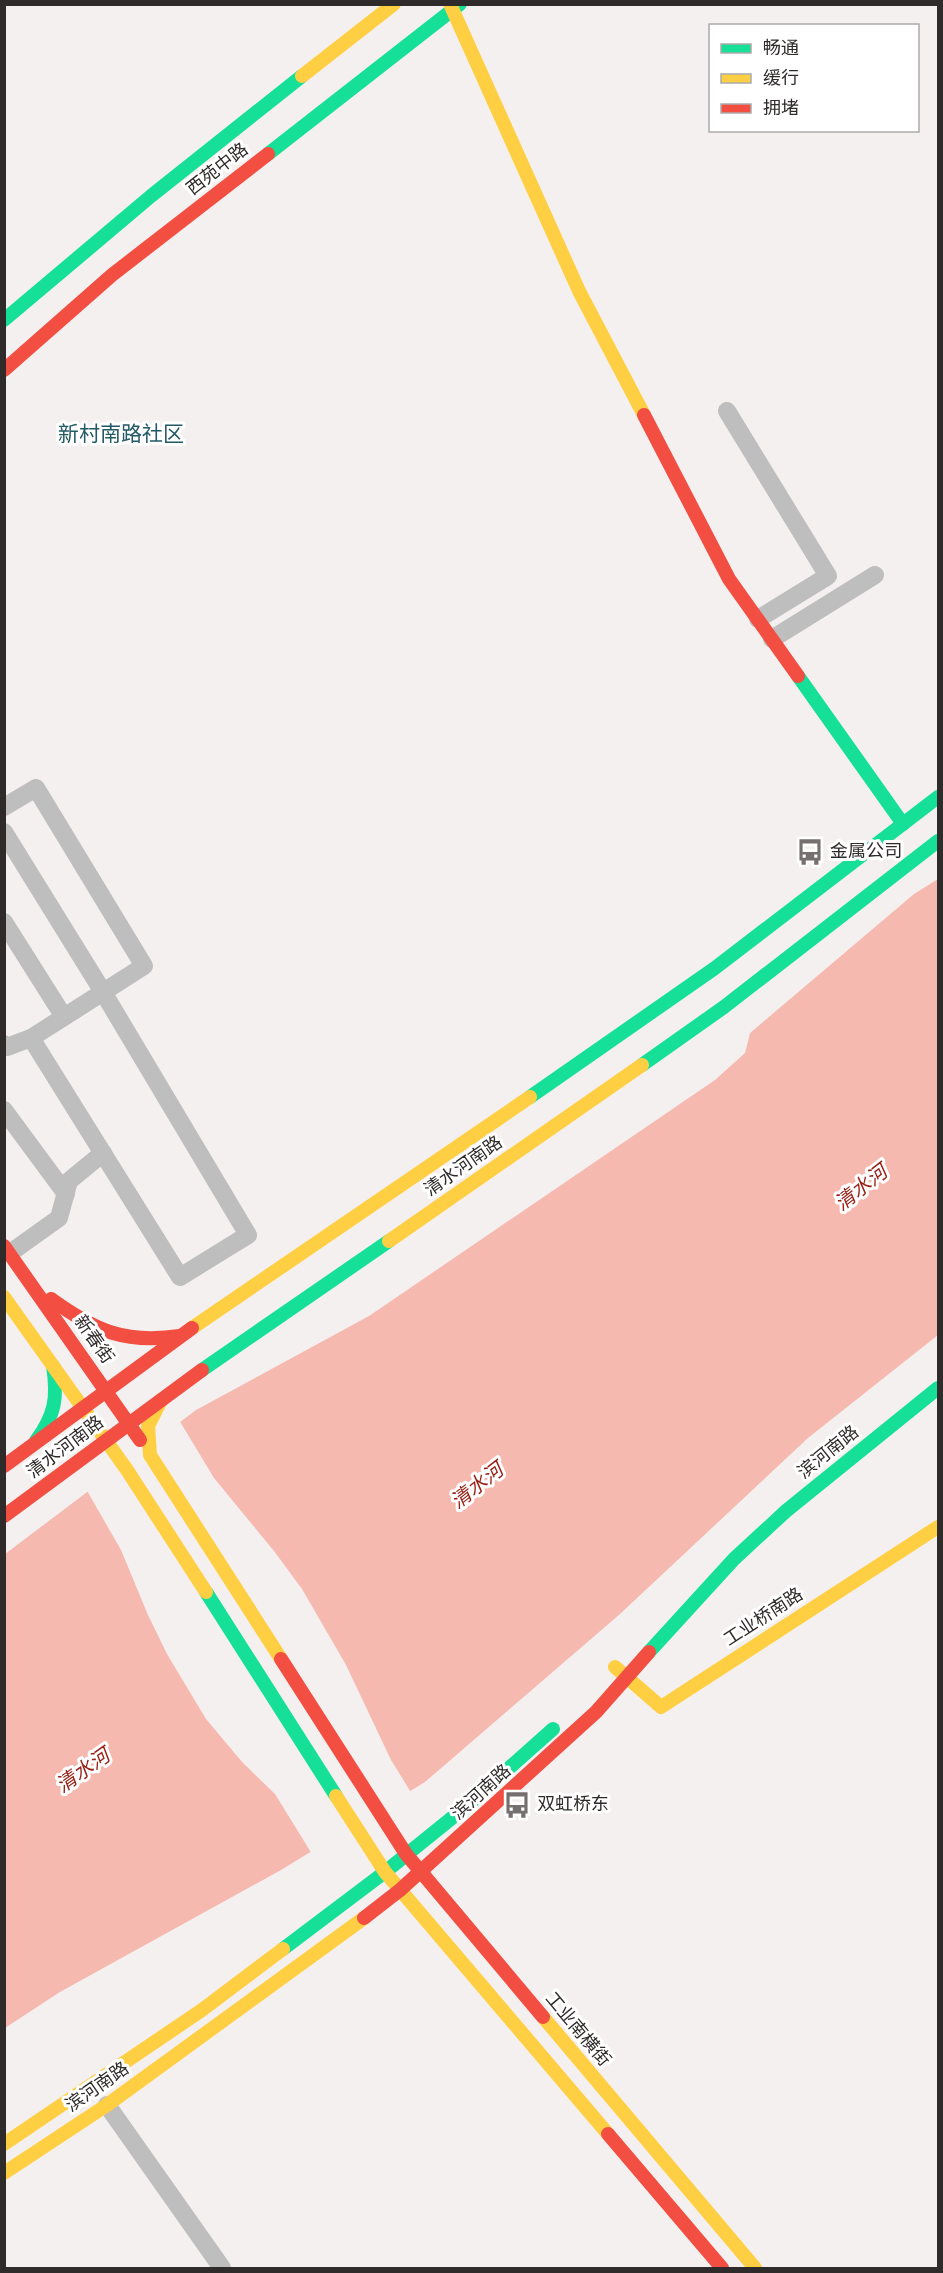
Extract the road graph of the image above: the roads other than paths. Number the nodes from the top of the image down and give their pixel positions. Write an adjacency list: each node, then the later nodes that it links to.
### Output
1 (394, 4): 3 (main road, 西苑中路)
2 (455, 6): 4 (main road, 西苑中路); 7 (main road)
3 (4, 320)
4 (4, 370)
5 (727, 411): 7 (street)
6 (875, 575): 8 (street)
7 (758, 619): 8 (main road)
8 (772, 639): 11 (main road)
9 (939, 796): 11 (main road, 清水河南路)
10 (4, 807): 15 (street)
11 (903, 824): 25 (main road, 清水河南路)
12 (4, 832): 15 (street)
13 (939, 841): 29 (main road, 清水河南路)
14 (4, 922): 16 (street)
15 (103, 992): 16 (street); 20 (street)
16 (64, 1017): 17 (street)
17 (30, 1038): 18 (street); 20 (street)
18 (4, 1044)
19 (4, 1110): 21 (street)
20 (103, 1153): 21 (street)
21 (66, 1194): 22 (street)
22 (7, 1250): 23 (main road, 新春街)
23 (31, 1284): 25 (main road); 28 (main road, 新春街)
24 (4, 1297): 26 (main road)
25 (180, 1336): 28 (main road, 清水河南路)
26 (53, 1366): 30 (main road); 33 (main road)
27 (929, 1383): 43 (main road, 滨河南路)
28 (107, 1391): 30 (main road, 清水河南路); 31 (main road, 新春街)
29 (162, 1400): 31 (main road, 清水河南路); 34 (main road)
30 (83, 1408): 32 (main road); 33 (main road, 清水河南路)
31 (129, 1423): 32 (main road, 清水河南路); 34 (main road, 新春街)
32 (106, 1441): 35 (main road, 清水河南路); 38 (main road)
33 (33, 1445): 36 (main road, 清水河南路)
34 (150, 1455): 45 (main road, 新春街)
35 (76, 1463): 38 (main road); 39 (main road, 清水河南路)
36 (4, 1466)
37 (819, 1466): 41 (main road, 滨河南路)
38 (127, 1470): 47 (main road)
39 (4, 1516)
40 (939, 1527): 43 (main road, 工业桥南路)
41 (710, 1565)
42 (628, 1653): 43 (main road, 工业桥南路)
43 (626, 1677): 48 (main road, 滨河南路)
44 (562, 1722): 46 (main road, 滨河南路)
45 (379, 1810): 46 (main road, 工业南横街)
46 (406, 1854): 47 (main road, 滨河南路); 48 (main road, 工业南横街)
47 (385, 1872): 49 (main road); 50 (main road, 滨河南路)
48 (420, 1872): 49 (main road, 滨河南路); 56 (main road, 工业南横街)
49 (400, 1890): 51 (main road, 滨河南路); 55 (main road)
50 (92, 2084): 51 (main road); 52 (main road, 滨河南路)
51 (106, 2105): 53 (main road, 滨河南路); 54 (street)
52 (4, 2144)
53 (4, 2173)
54 (222, 2268)
55 (722, 2268)
56 (755, 2268)

